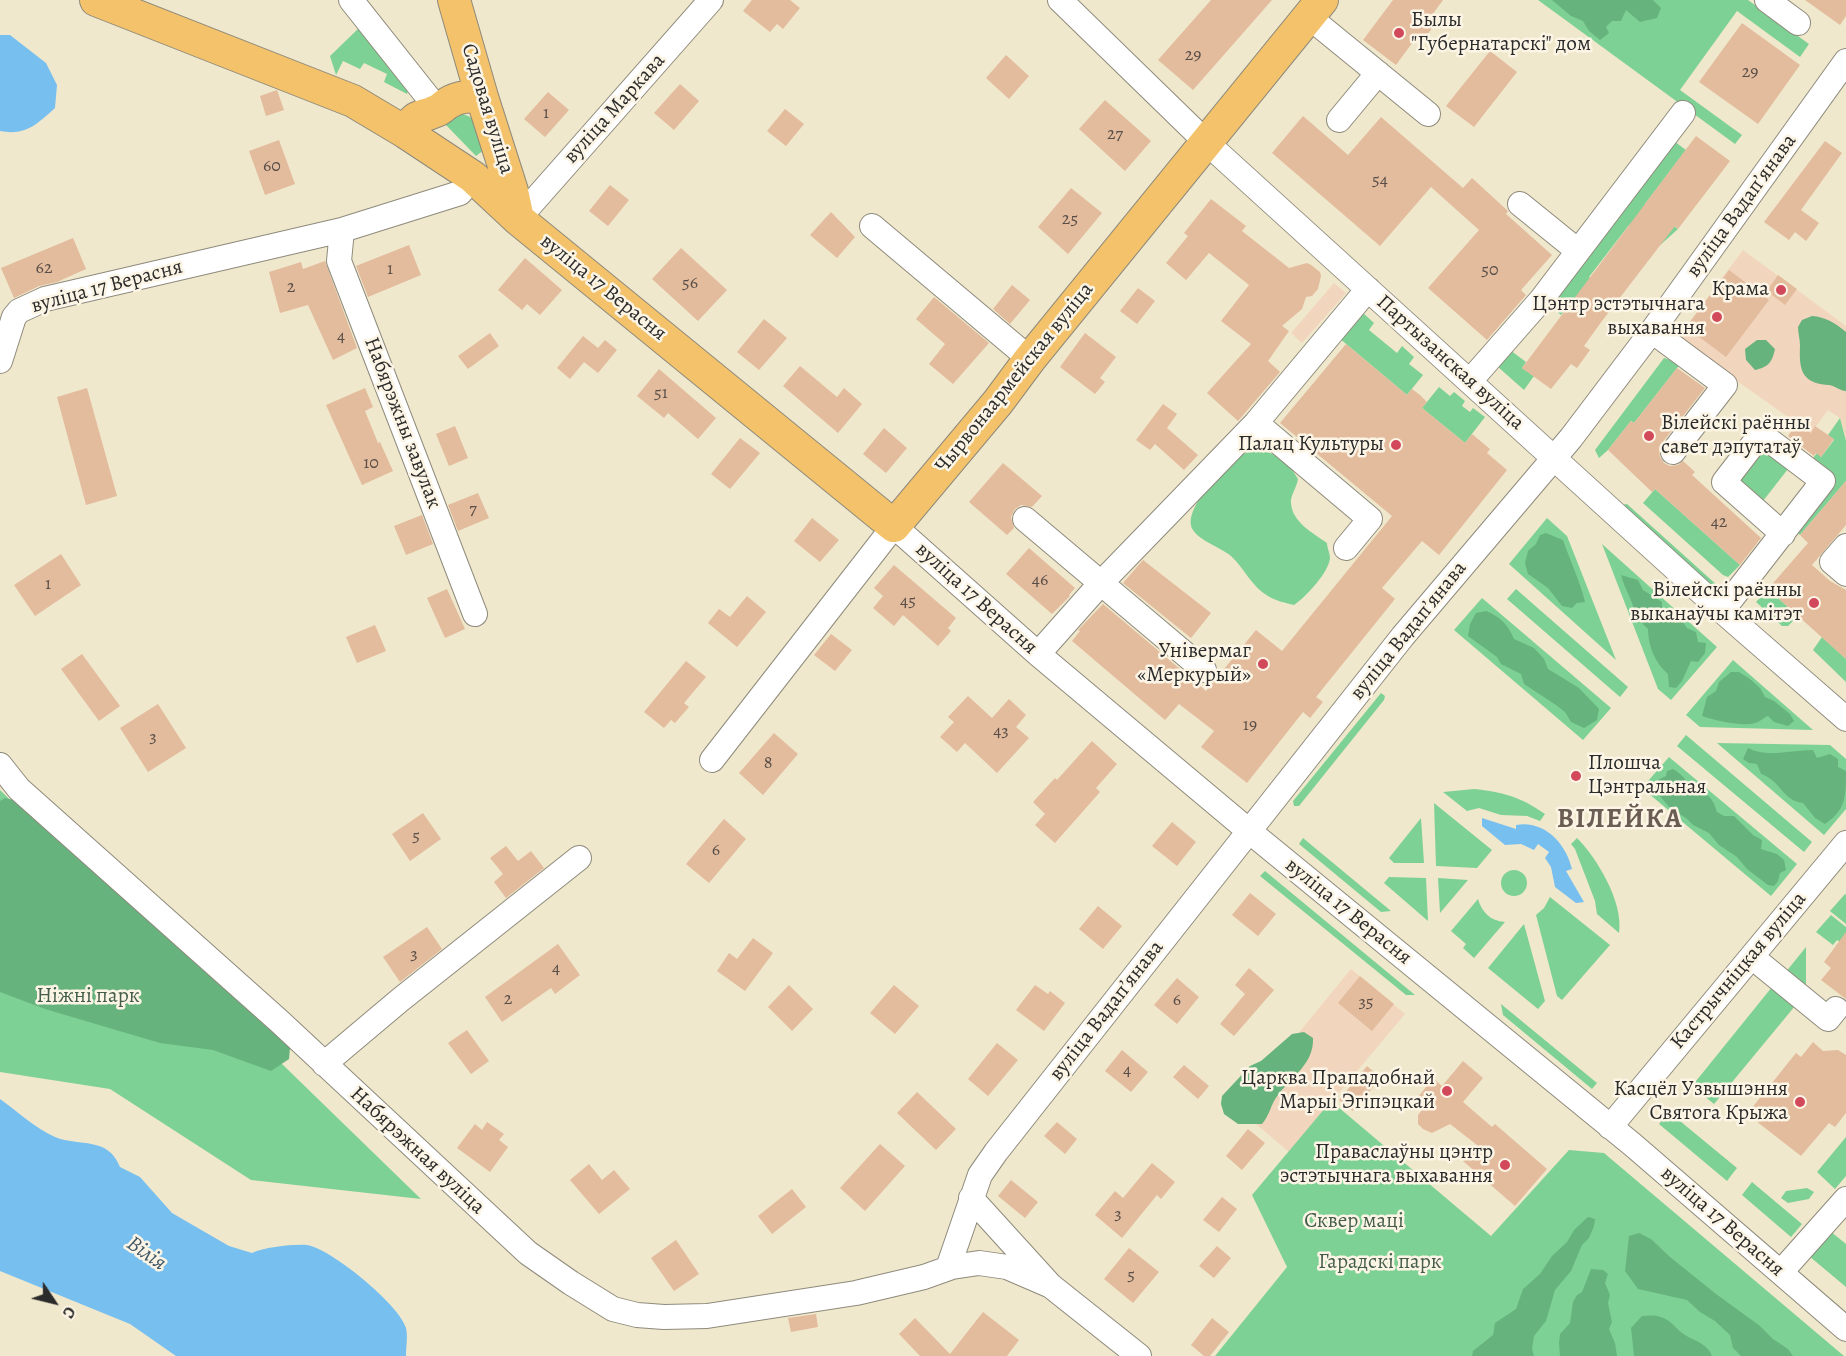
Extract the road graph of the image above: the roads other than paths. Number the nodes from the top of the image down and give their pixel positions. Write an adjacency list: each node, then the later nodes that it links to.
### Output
1 (96, 0): 16 (main road)
2 (351, 0): 12 (street)
3 (454, 0): 11 (main road, Садовая вуліца)
4 (711, 0): 20 (street, вуліца Маркава)
5 (1060, 0): 17 (street, Партызанская вуліца)
6 (1767, 0): 8 (street)
7 (1315, 9): 10 (street); 17 (main road, Чырвонаармейская вуліца)
8 (1798, 23)
9 (1844, 69): 25 (street, вуліца Вадапʼянава)
10 (1378, 74): 14 (street); 15 (street)
11 (482, 97): 12 (main road); 20 (main road, Садовая вуліца)
12 (439, 111): 16 (main road)
13 (1683, 113): 23 (street)
14 (1428, 114)
15 (1339, 120)
16 (405, 132): 18 (main road)
17 (1207, 143): 24 (street, Партызанская вуліца); 26 (main road, Чырвонаармейская вуліца)
18 (473, 177): 20 (main road, вуліца 17 Верасня); 22 (street, вуліца 17 Верасня)
19 (1520, 204): 23 (street)
20 (518, 219): 33 (main road, вуліца 17 Верасня)
21 (872, 226): 26 (street)
22 (342, 230): 27 (street, вуліца 17 Верасня); 40 (street, Набярэжны завулак)
23 (1578, 251): 28 (street)
24 (1368, 289): 28 (street, Партызанская вуліца); 29 (street)
25 (1652, 332): 30 (street); 31 (street, вуліца Вадапʼянава)
26 (1030, 359): 33 (main road, Чырвонаармейская вуліца)
27 (0, 361)
28 (1470, 381): 31 (street, Партызанская вуліца)
29 (1256, 423): 36 (street); 38 (street)
30 (1674, 453)
31 (1554, 458): 39 (street, Партызанская вуліца); 46 (street, вуліца Вадапʼянава)
32 (1025, 519): 38 (street)
33 (894, 526): 41 (street, вуліца 17 Верасня); 44 (street, Чырвонаармейская вуліца)
34 (1783, 534): 39 (street)
35 (1846, 546): 37 (street)
36 (1346, 548)
37 (1846, 574)
38 (1101, 584): 41 (street); 42 (street)
39 (1722, 611): 43 (street, Партызанская вуліца)
40 (475, 614)
41 (1038, 654): 46 (street, вуліца 17 Верасня)
42 (1204, 670)
43 (1846, 719)
44 (712, 760)
45 (0, 765): 51 (street, Набярэжная вуліца)
46 (1249, 831): 52 (street, вуліца 17 Верасня); 53 (street, вуліца Вадапʼянава)
47 (1846, 843): 49 (street, Кастрычніцкая вуліца)
48 (579, 858): 51 (street)
49 (1752, 957): 50 (street); 52 (street, Кастрычніцкая вуліца)
50 (1837, 1017)
51 (324, 1064): 55 (street, Набярэжная вуліца)
52 (1610, 1127): 56 (street, вуліца 17 Верасня)
53 (971, 1198): 55 (street); 57 (street)
54 (1846, 1199): 56 (street)
55 (948, 1268): 57 (street, Набярэжная вуліца)
56 (1781, 1272): 58 (street, вуліца 17 Верасня)
57 (1051, 1286): 59 (street)
58 (1846, 1329)
59 (1139, 1356)

